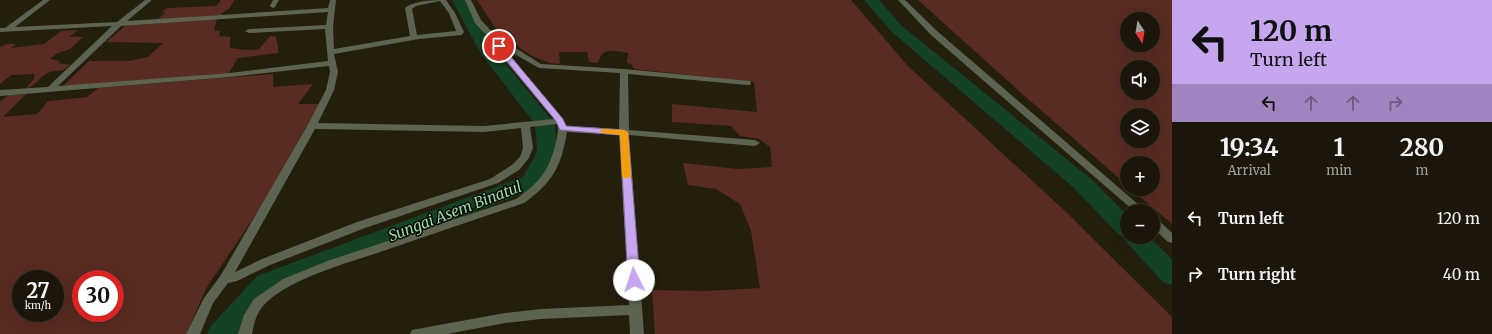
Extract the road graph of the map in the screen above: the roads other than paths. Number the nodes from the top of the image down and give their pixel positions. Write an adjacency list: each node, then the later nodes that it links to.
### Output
1 (47, 0): 10 (street)
2 (149, 0): 8 (street)
3 (438, 0): 12 (street)
4 (443, 0): 12 (street)
5 (468, 0): 13 (street)
6 (901, 0): 25 (street)
7 (332, 5): 8 (street); 9 (street)
8 (119, 24): 10 (street); 18 (street)
9 (329, 27): 11 (street); 14 (street)
10 (3, 30)
11 (249, 31)
12 (414, 38): 14 (street)
13 (493, 38): 16 (street); 20 (street)
14 (330, 52): 15 (street)
15 (334, 63): 18 (street); 22 (street)
16 (624, 71): 17 (street); 23 (street)
17 (748, 83)
18 (50, 90): 19 (street)
19 (0, 93)
20 (559, 123): 21 (street); 23 (street); 31 (street)
21 (526, 125): 22 (street); 28 (street)
22 (312, 126): 28 (street)
23 (624, 132): 24 (street); 29 (street)
24 (755, 144)
25 (1133, 204)
26 (1160, 228): 27 (street)
27 (1172, 239)
28 (225, 278): 30 (street)
29 (636, 310): 32 (street); 33 (street)
30 (193, 334)
31 (245, 334)
32 (417, 334)
33 (637, 334)

